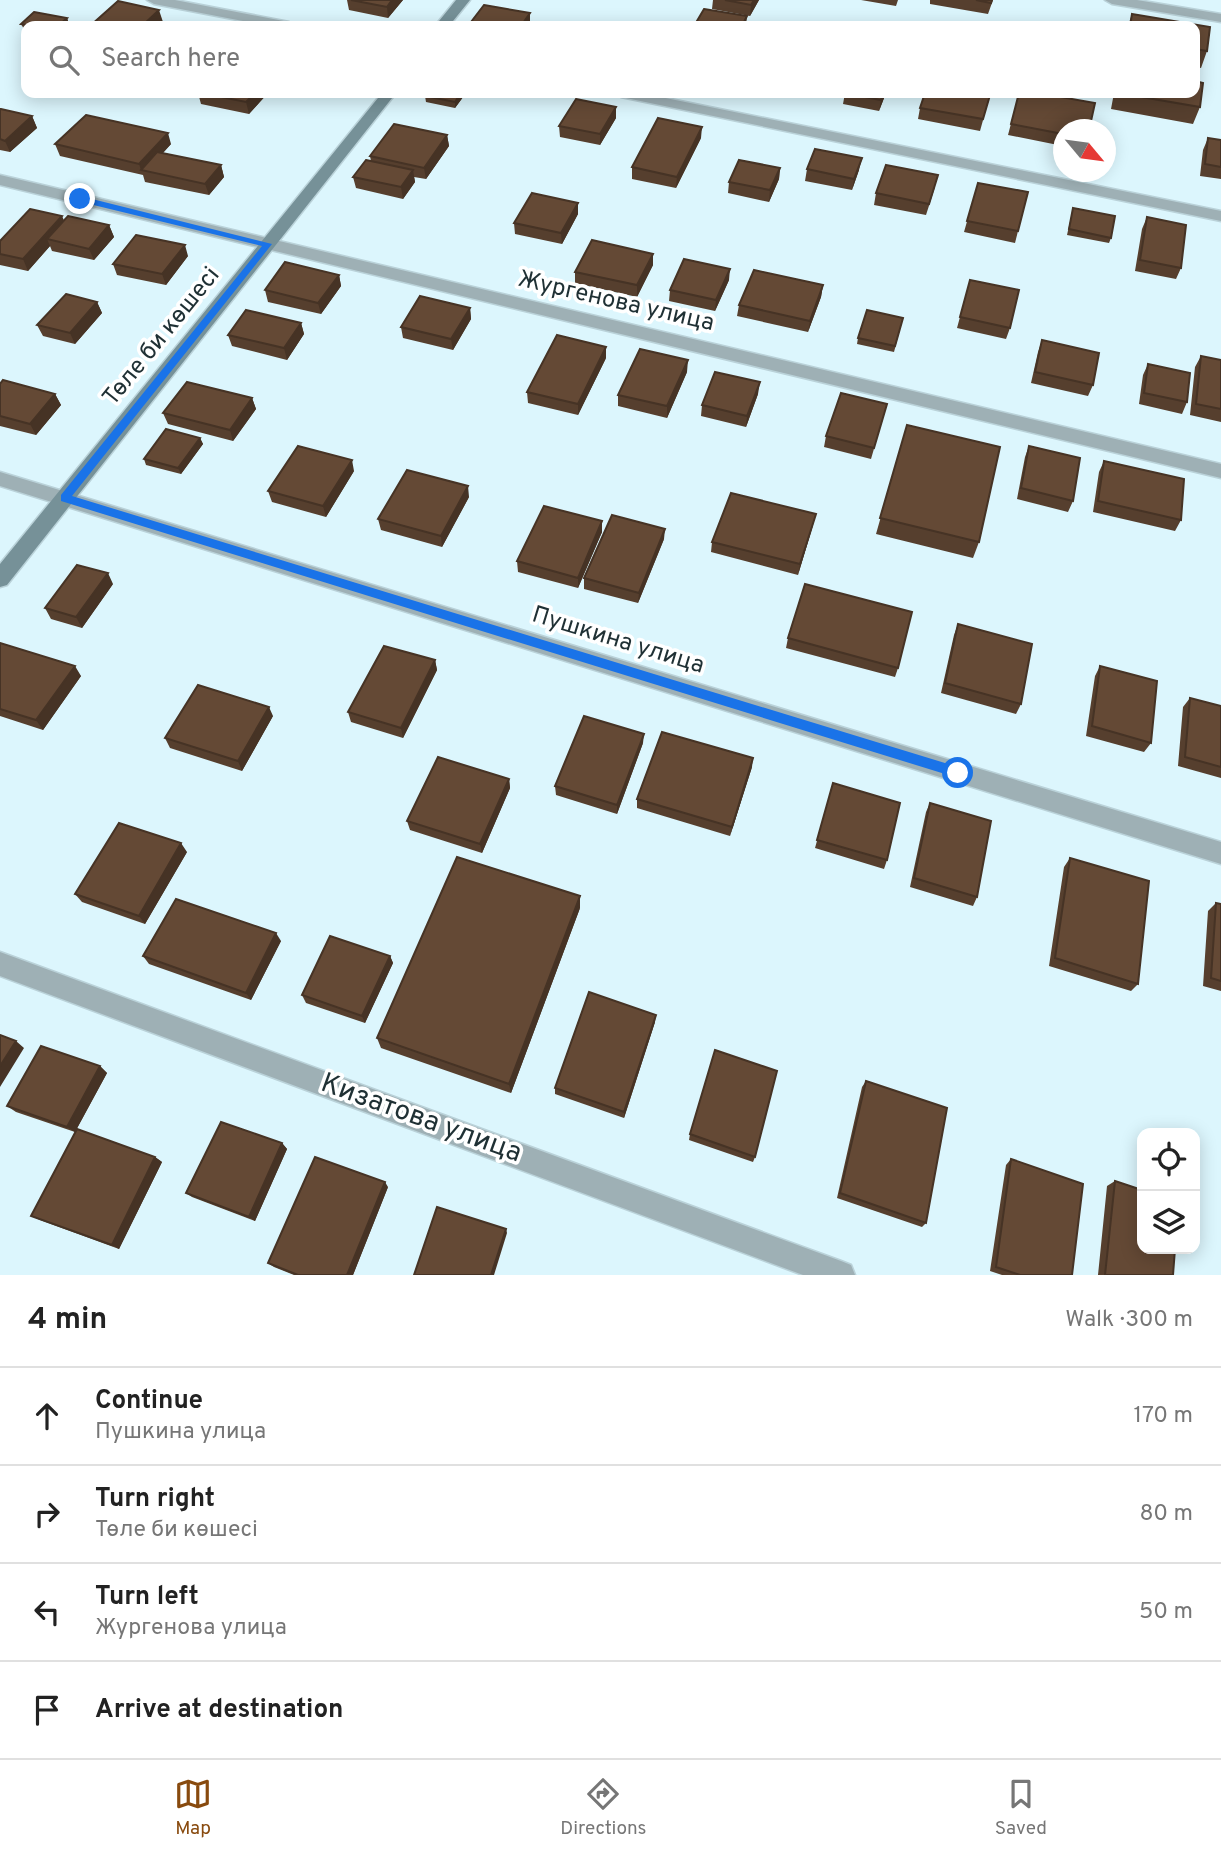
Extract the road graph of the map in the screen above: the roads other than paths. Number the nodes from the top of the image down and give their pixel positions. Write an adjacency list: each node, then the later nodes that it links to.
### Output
1 (155, 0): 5 (street)
2 (463, 0): 6 (street)
3 (1112, 0): 4 (street)
4 (1221, 18)
5 (263, 21)
6 (446, 21)
7 (385, 98): 11 (street, Төле би көшесі)
8 (645, 98): 10 (street)
9 (0, 180): 11 (street, Жургенова улица)
10 (1221, 216)
11 (268, 244): 12 (street, Жургенова улица); 14 (street, Төле би көшесі)
12 (1221, 471)
13 (0, 479): 14 (street, Пушкина улица)
14 (65, 498): 15 (street, Төле би көшесі); 16 (street, Пушкина улица)
15 (0, 579)
16 (1221, 853)
17 (0, 964): 18 (street, Кизатова улица)
18 (841, 1275)

